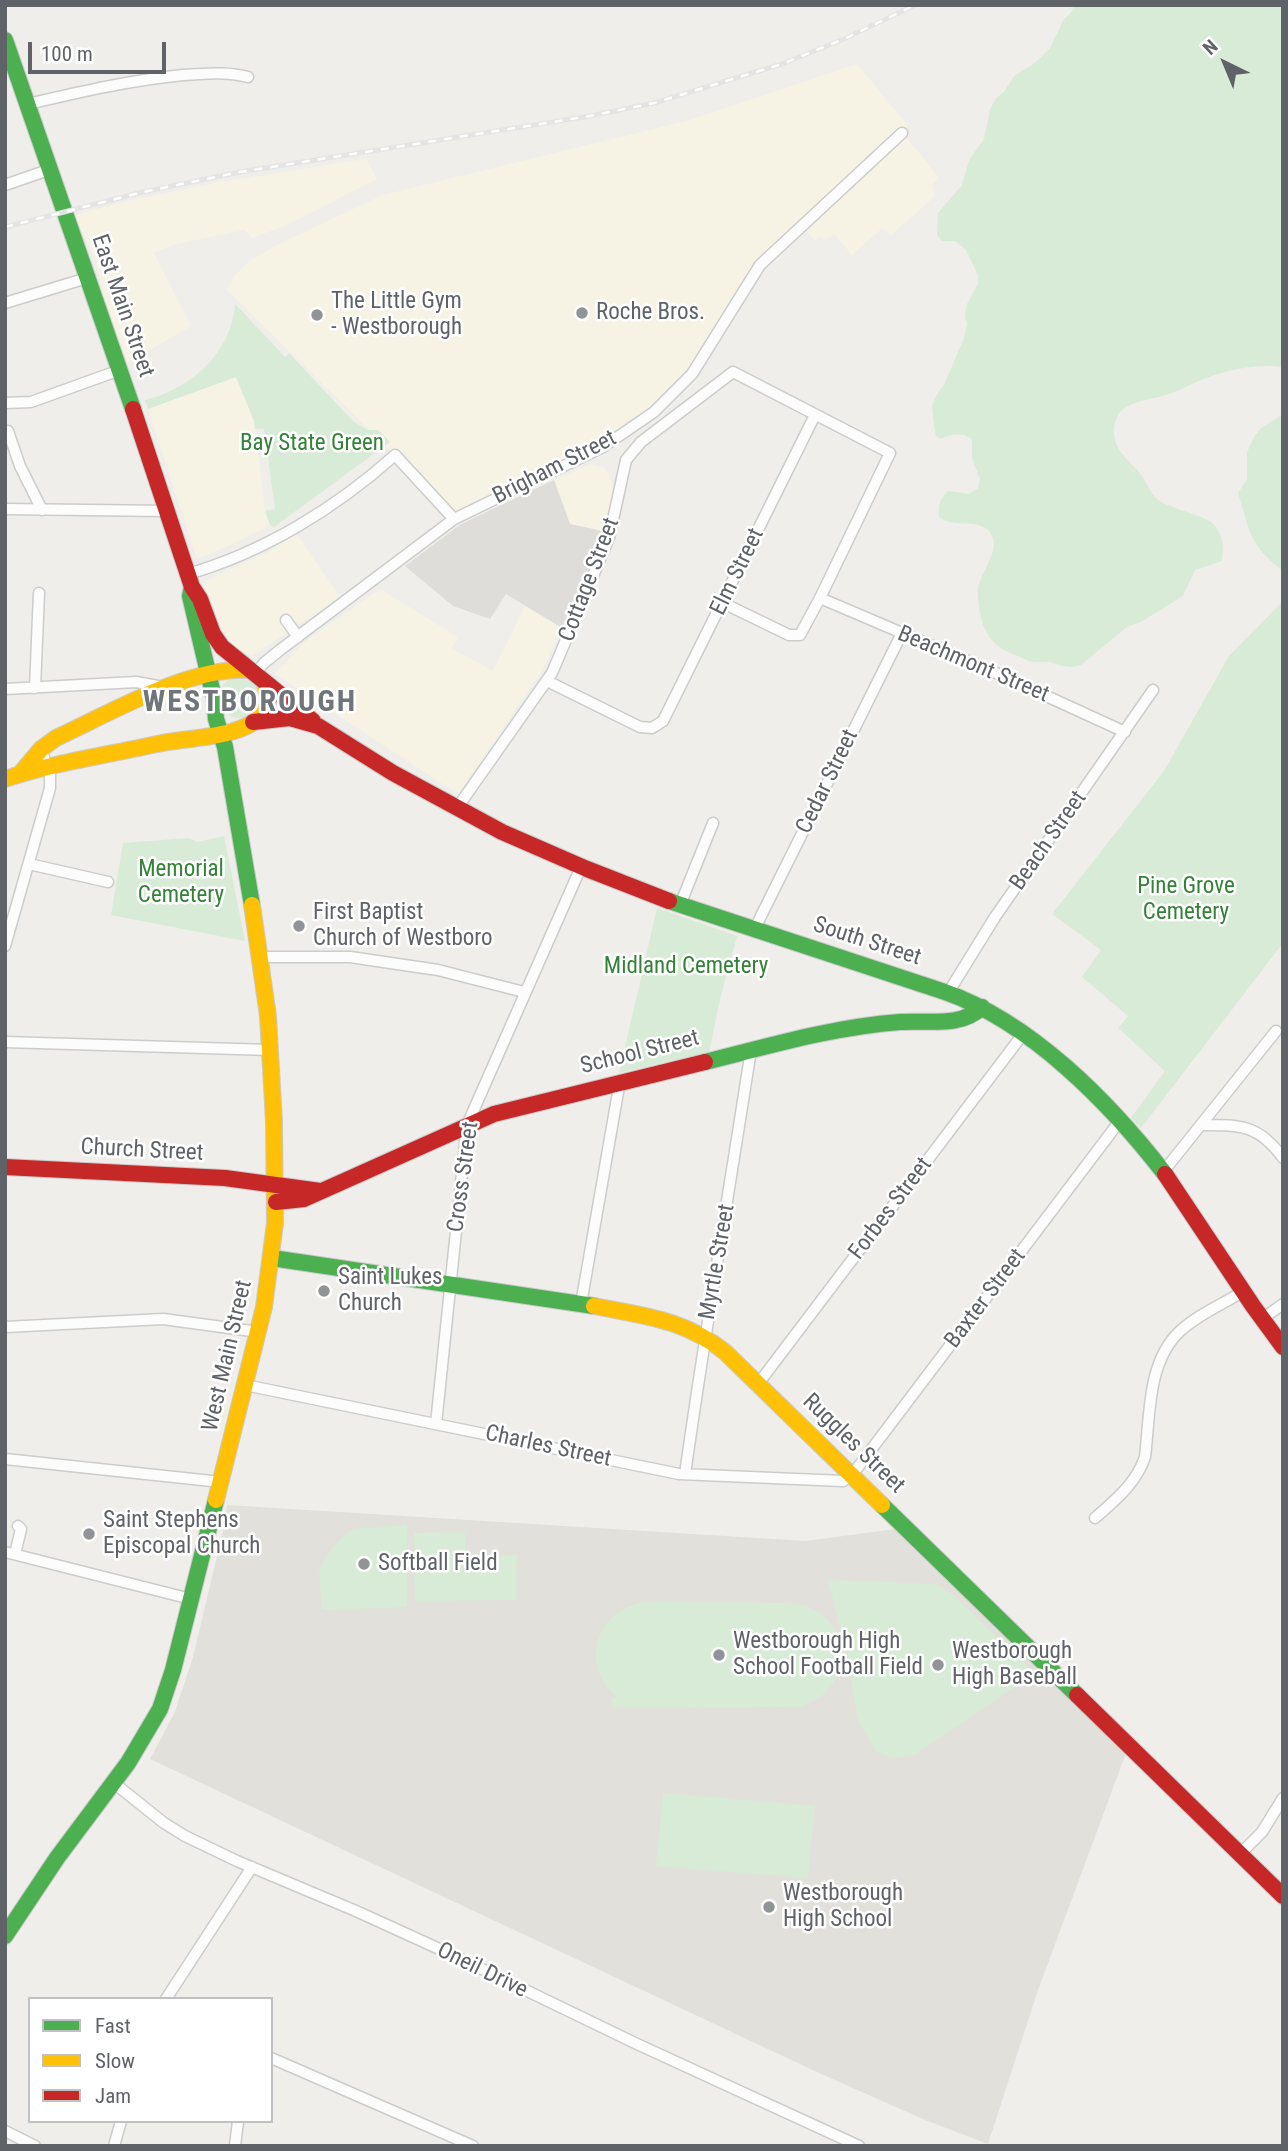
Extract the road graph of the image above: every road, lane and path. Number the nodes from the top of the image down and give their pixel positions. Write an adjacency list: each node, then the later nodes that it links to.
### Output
1 (5, 40): 3 (main road, East Main Street)
2 (248, 77): 3 (street)
3 (28, 104): 5 (main road, East Main Street)
4 (902, 133): 16 (street, Brigham Street)
5 (51, 169): 6 (street); 7 (main road, East Main Street)
6 (5, 185)
7 (87, 278): 8 (street); 9 (main road, East Main Street)
8 (5, 303)
9 (120, 370): 10 (street); 15 (main road, East Main Street)
10 (5, 403)
11 (815, 415): 19 (street); 20 (street, Elm Street); 30 (street, Cottage Street)
12 (8, 431): 14 (street)
13 (5, 509): 14 (street)
14 (42, 510): 15 (street)
15 (168, 511): 17 (main road, East Main Street)
16 (454, 519): 17 (street); 23 (street, Brigham Street)
17 (190, 581): 24 (main road, East Main Street); 25 (main road, East Main Street)
18 (39, 593): 32 (street)
19 (820, 598): 20 (street); 22 (street, Beachmont Street)
20 (723, 603): 30 (street, Elm Street)
21 (286, 620): 23 (street)
22 (901, 635): 38 (street, Beachmont Street); 49 (street, Cedar Street)
23 (298, 637): 28 (street, Brigham Street)
24 (201, 645): 27 (main road, East Main Street); 29 (main road)
25 (222, 647): 28 (main road, South Street)
26 (229, 672): 27 (main road); 28 (main road); 35 (main road)
27 (209, 675): 29 (main road); 35 (main road, East Main Street)
28 (257, 675): 36 (main road); 37 (main road, South Street)
29 (182, 681): 31 (main road)
30 (547, 681): 43 (street, Cottage Street)
31 (163, 687): 32 (street); 40 (main road)
32 (35, 688): 33 (street)
33 (5, 689)
34 (1153, 690): 38 (street, Beach Street)
35 (214, 700): 36 (main road); 39 (main road, West Main Street)
36 (250, 723): 37 (main road, South Street); 39 (main road, South Street)
37 (323, 730): 43 (main road, South Street)
38 (1125, 732): 53 (street, Beach Street)
39 (222, 737): 41 (main road, South Street); 51 (main road, West Main Street)
40 (41, 750): 41 (street); 42 (main road)
41 (48, 768): 42 (main road, South Street); 45 (street)
42 (13, 777)
43 (457, 808): 46 (main road, South Street)
44 (713, 823): 48 (street)
45 (29, 864): 47 (street); 50 (street)
46 (581, 867): 48 (main road, South Street); 52 (street, Cross Street)
47 (108, 882)
48 (680, 905): 49 (main road, South Street)
49 (754, 930): 53 (main road, South Street)
50 (5, 946)
51 (261, 957): 52 (street); 58 (main road, West Main Street)
52 (524, 992): 62 (street, Cross Street)
53 (948, 993): 54 (main road, South Street)
54 (982, 1007): 56 (main road, South Street); 59 (main road, School Street)
55 (1276, 1031): 63 (street)
56 (1023, 1034): 61 (main road, South Street); 78 (street, Forbes Street)
57 (5, 1042): 58 (street)
58 (270, 1050): 67 (main road, West Main Street)
59 (751, 1050): 60 (main road, School Street); 76 (street, Myrtle Street)
60 (620, 1081): 62 (main road, School Street); 71 (street)
61 (1119, 1122): 66 (main road, South Street); 83 (street, Baxter Street)
62 (467, 1125): 67 (main road, School Street); 69 (street, Cross Street)
63 (1201, 1125): 64 (street); 66 (street)
64 (1283, 1158)
65 (5, 1167): 67 (main road, Church Street)
66 (1163, 1172): 70 (main road, South Street)
67 (275, 1193): 68 (main road, West Main Street)
68 (272, 1258): 69 (main road, Ruggles Street); 75 (main road, West Main Street)
69 (450, 1286): 71 (main road, Ruggles Street); 80 (street, Cross Street)
70 (1244, 1291): 73 (main road, South Street); 85 (street)
71 (581, 1304): 76 (main road, Ruggles Street)
72 (1283, 1304): 73 (street)
73 (1262, 1319): 77 (main road, South Street)
74 (5, 1327): 75 (street)
75 (259, 1332): 79 (main road, West Main Street)
76 (705, 1336): 78 (main road, Ruggles Street); 82 (street, Myrtle Street)
77 (1283, 1347)
78 (758, 1384): 83 (main road, Ruggles Street)
79 (245, 1385): 80 (street, Charles Street); 84 (main road, West Main Street)
80 (436, 1424): 82 (street, Charles Street)
81 (5, 1459): 84 (street)
82 (685, 1474): 83 (street, Charles Street)
83 (852, 1475): 91 (main road, Ruggles Street)
84 (221, 1482): 88 (main road, West Main Street)
85 (1095, 1518)
86 (18, 1526): 87 (street)
87 (10, 1553): 88 (street)
88 (191, 1599): 89 (main road, West Main Street)
89 (114, 1783): 92 (street, Oneil Drive); 94 (main road, West Main Street)
90 (1283, 1798): 91 (street)
91 (1240, 1854): 93 (main road, Ruggles Street)
92 (252, 1867): 95 (street); 104 (street, Oneil Drive)
93 (1283, 1896)
94 (5, 1936)
95 (167, 1997)
96 (273, 2059): 103 (street)
97 (120, 2123): 101 (street)
98 (238, 2123): 102 (street)
99 (5, 2131): 100 (street)
100 (36, 2146)
101 (114, 2146)
102 (235, 2146)
103 (472, 2146)
104 (859, 2146)

